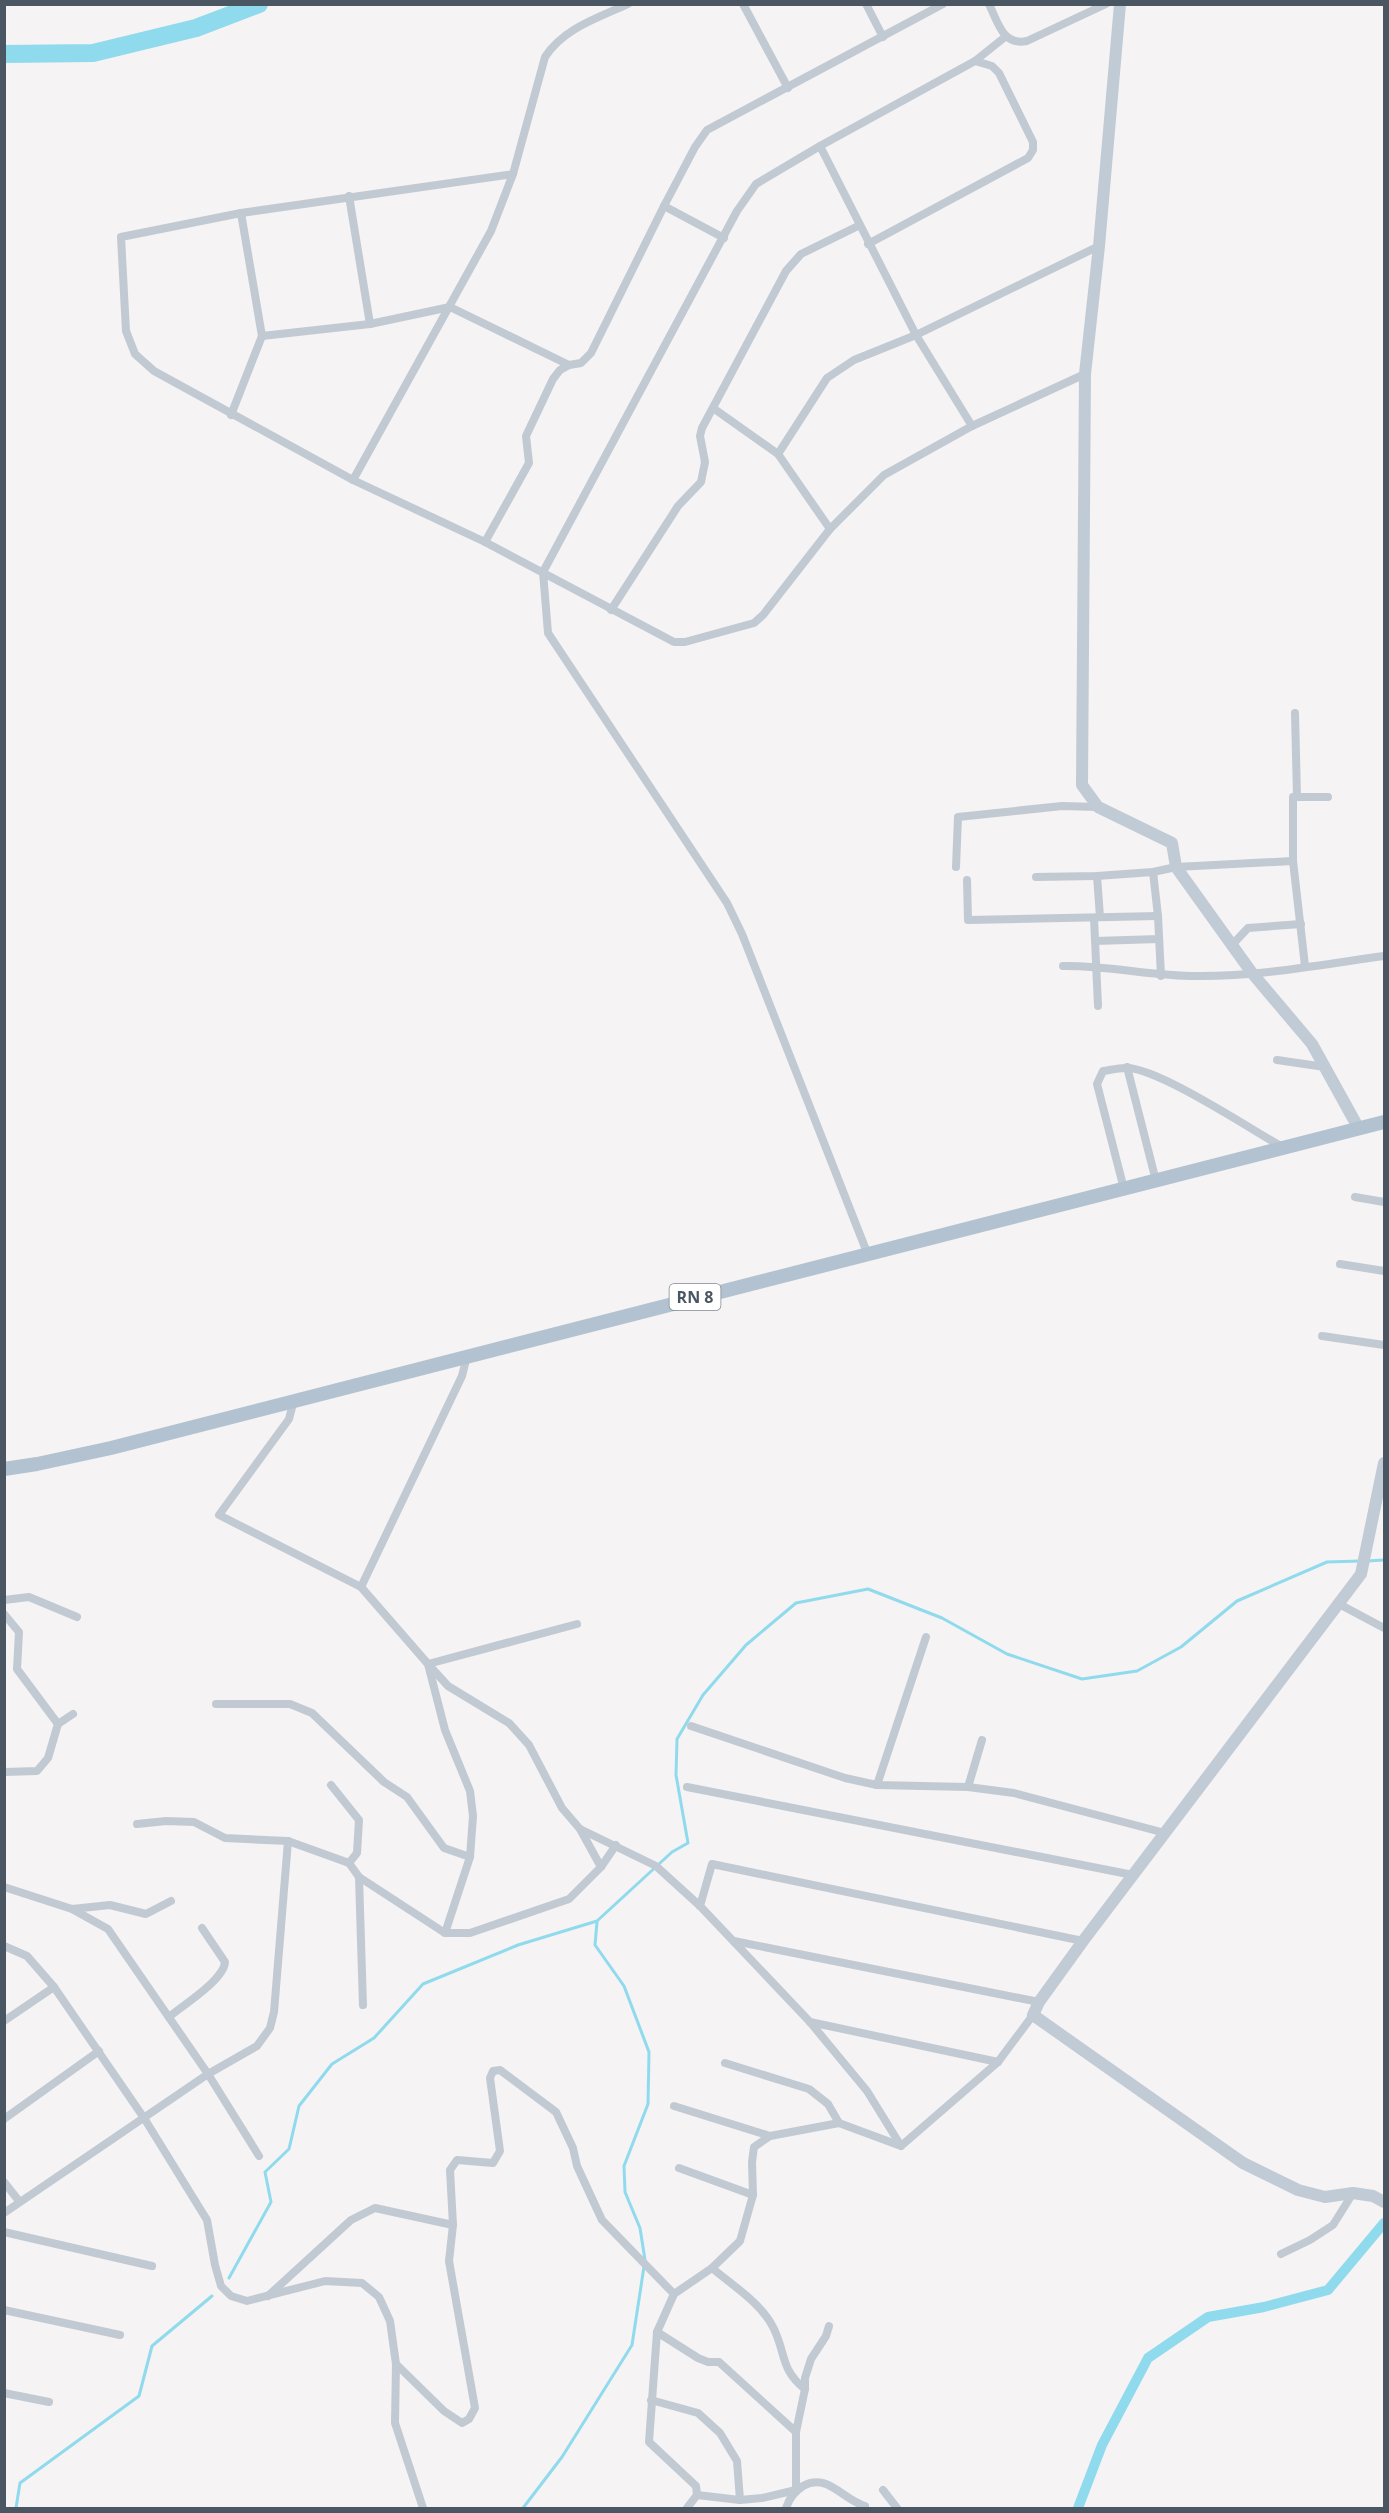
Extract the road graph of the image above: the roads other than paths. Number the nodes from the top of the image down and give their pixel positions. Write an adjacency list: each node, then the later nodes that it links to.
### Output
1 (628, 4): 13 (street)
2 (743, 4): 11 (street)
3 (866, 4): 8 (street)
4 (943, 4): 8 (street)
5 (988, 4): 9 (street)
6 (1106, 4): 9 (street)
7 (1119, 4): 20 (main road)
8 (883, 37): 11 (street)
9 (1005, 37): 10 (street)
10 (975, 61): 12 (street); 19 (street)
11 (788, 88): 15 (street)
12 (820, 146): 17 (street); 18 (street)
13 (513, 174): 14 (street); 21 (street)
14 (349, 196): 16 (street); 22 (street)
15 (664, 206): 18 (street); 26 (street)
16 (241, 213): 24 (street); 30 (street)
17 (858, 226): 19 (street); 29 (street)
18 (724, 238): 36 (street)
19 (868, 244): 23 (street)
20 (1099, 246): 23 (street); 28 (main road)
21 (450, 307): 22 (street); 25 (street); 33 (street)
22 (370, 324): 24 (street)
23 (916, 335): 31 (street); 32 (street)
24 (262, 336): 30 (street)
25 (560, 360): 26 (street); 27 (street)
26 (569, 365): 27 (street)
27 (560, 370): 35 (street)
28 (1085, 374): 31 (street); 41 (main road)
29 (713, 408): 32 (street); 37 (street)
30 (231, 415): 33 (street)
31 (972, 426): 34 (street)
32 (778, 454): 34 (street)
33 (353, 480): 35 (street)
34 (830, 529): 37 (street)
35 (485, 542): 36 (street)
36 (543, 572): 37 (street); 72 (street)
37 (611, 610)
38 (1295, 713): 39 (street)
39 (1297, 797): 40 (street); 42 (street)
40 (1328, 797)
41 (1098, 807): 43 (street); 44 (main road)
42 (1293, 861): 44 (street); 51 (street)
43 (956, 867)
44 (1176, 867): 45 (street); 54 (main road)
45 (1153, 872): 46 (street); 49 (street)
46 (1097, 876): 47 (street); 50 (street)
47 (1036, 877)
48 (967, 880): 50 (street)
49 (1158, 916): 50 (street); 52 (street)
50 (1097, 918): 53 (street)
51 (1300, 924): 54 (street); 58 (street)
52 (1159, 939): 53 (street); 60 (street)
53 (1095, 941): 57 (street)
54 (1232, 945): 59 (main road)
55 (1384, 956): 58 (street)
56 (1063, 966): 57 (street)
57 (1096, 966): 60 (street); 61 (street)
58 (1305, 966): 59 (street)
59 (1252, 973): 60 (street); 63 (main road)
60 (1161, 976)
61 (1098, 1006)
62 (1277, 1060): 63 (street)
63 (1325, 1067): 66 (main road)
64 (1127, 1068): 67 (street); 68 (street); 69 (street)
65 (1384, 1122): 66 (main road, RN 8)
66 (1359, 1129): 67 (main road, RN 8)
67 (1284, 1148): 68 (main road, RN 8)
68 (1156, 1181): 69 (main road, RN 8)
69 (1124, 1189): 72 (main road, RN 8)
70 (1355, 1197): 71 (street)
71 (1384, 1202)
72 (868, 1255): 77 (main road, RN 8)
73 (1340, 1264): 74 (street)
74 (1384, 1270)
75 (1322, 1336): 76 (street)
76 (1384, 1345)
77 (467, 1355): 78 (main road, RN 8); 81 (street)
78 (294, 1400): 80 (main road, RN 8); 81 (street)
79 (1384, 1463): 83 (main road)
80 (4, 1469)
81 (361, 1587): 89 (street)
82 (4, 1600): 85 (street)
83 (1339, 1604): 87 (street); 102 (main road)
84 (4, 1614): 92 (street)
85 (77, 1617)
86 (577, 1624): 89 (street)
87 (1384, 1628)
88 (926, 1637): 97 (street)
89 (428, 1664): 101 (street); 105 (street)
90 (216, 1704): 105 (street)
91 (73, 1714): 92 (street)
92 (57, 1724): 95 (street)
93 (691, 1726): 97 (street)
94 (982, 1740): 99 (street)
95 (4, 1772)
96 (331, 1785): 106 (street)
97 (877, 1785): 99 (street)
98 (687, 1787): 108 (street)
99 (968, 1787): 102 (street)
100 (137, 1824): 103 (street)
101 (580, 1829): 104 (street); 107 (street)
102 (1165, 1833): 108 (main road)
103 (288, 1840): 106 (street); 129 (street)
104 (616, 1845): 107 (street); 112 (street)
105 (470, 1857): 115 (street)
106 (349, 1863): 109 (street)
107 (601, 1867): 115 (street)
108 (1133, 1875): 117 (main road)
109 (359, 1877): 115 (street); 121 (street)
110 (4, 1887): 113 (street)
111 (171, 1900): 113 (street)
112 (700, 1906): 116 (street); 117 (street)
113 (72, 1909): 123 (street)
114 (202, 1928): 123 (street)
115 (445, 1934)
116 (733, 1941): 120 (street); 125 (street)
117 (1083, 1941): 120 (main road)
118 (4, 1946): 119 (street)
119 (54, 1987): 124 (street); 126 (street)
120 (1040, 2002): 122 (main road)
121 (363, 2005)
122 (1033, 2015): 127 (street); 139 (main road)
123 (169, 2017): 129 (street)
124 (4, 2021)
125 (810, 2022): 127 (street); 135 (street)
126 (99, 2051): 131 (street); 132 (street)
127 (998, 2062): 135 (street)
128 (725, 2063): 133 (street)
129 (208, 2074): 131 (street); 136 (street)
130 (674, 2106): 134 (street)
131 (144, 2118): 141 (street); 150 (street)
132 (4, 2120)
133 (839, 2123): 134 (street); 135 (street)
134 (770, 2136): 140 (street)
135 (901, 2146)
136 (260, 2156)
137 (679, 2168): 140 (street)
138 (4, 2182): 141 (street)
139 (1353, 2193): 142 (main road); 146 (street)
140 (753, 2195): 148 (street)
141 (20, 2201): 143 (street)
142 (1384, 2201)
143 (4, 2212)
144 (453, 2225): 149 (street); 150 (street); 155 (street)
145 (4, 2232): 147 (street)
146 (1281, 2254)
147 (152, 2266)
148 (712, 2268): 149 (street); 156 (street)
149 (674, 2294): 153 (street)
150 (267, 2297): 155 (street)
151 (4, 2310): 154 (street)
152 (829, 2326): 156 (street)
153 (657, 2332): 158 (street); 160 (street)
154 (120, 2335)
155 (396, 2364): 166 (street)
156 (805, 2389): 160 (street)
157 (4, 2393): 159 (street)
158 (651, 2400): 163 (street); 164 (street)
159 (49, 2402)
160 (796, 2432): 161 (street)
161 (796, 2490): 164 (street); 165 (street); 168 (street)
162 (883, 2490): 169 (street)
163 (697, 2495): 164 (street); 167 (street)
164 (740, 2500)
165 (865, 2506)
166 (423, 2508)
167 (687, 2508)
168 (786, 2508)
169 (897, 2508)

